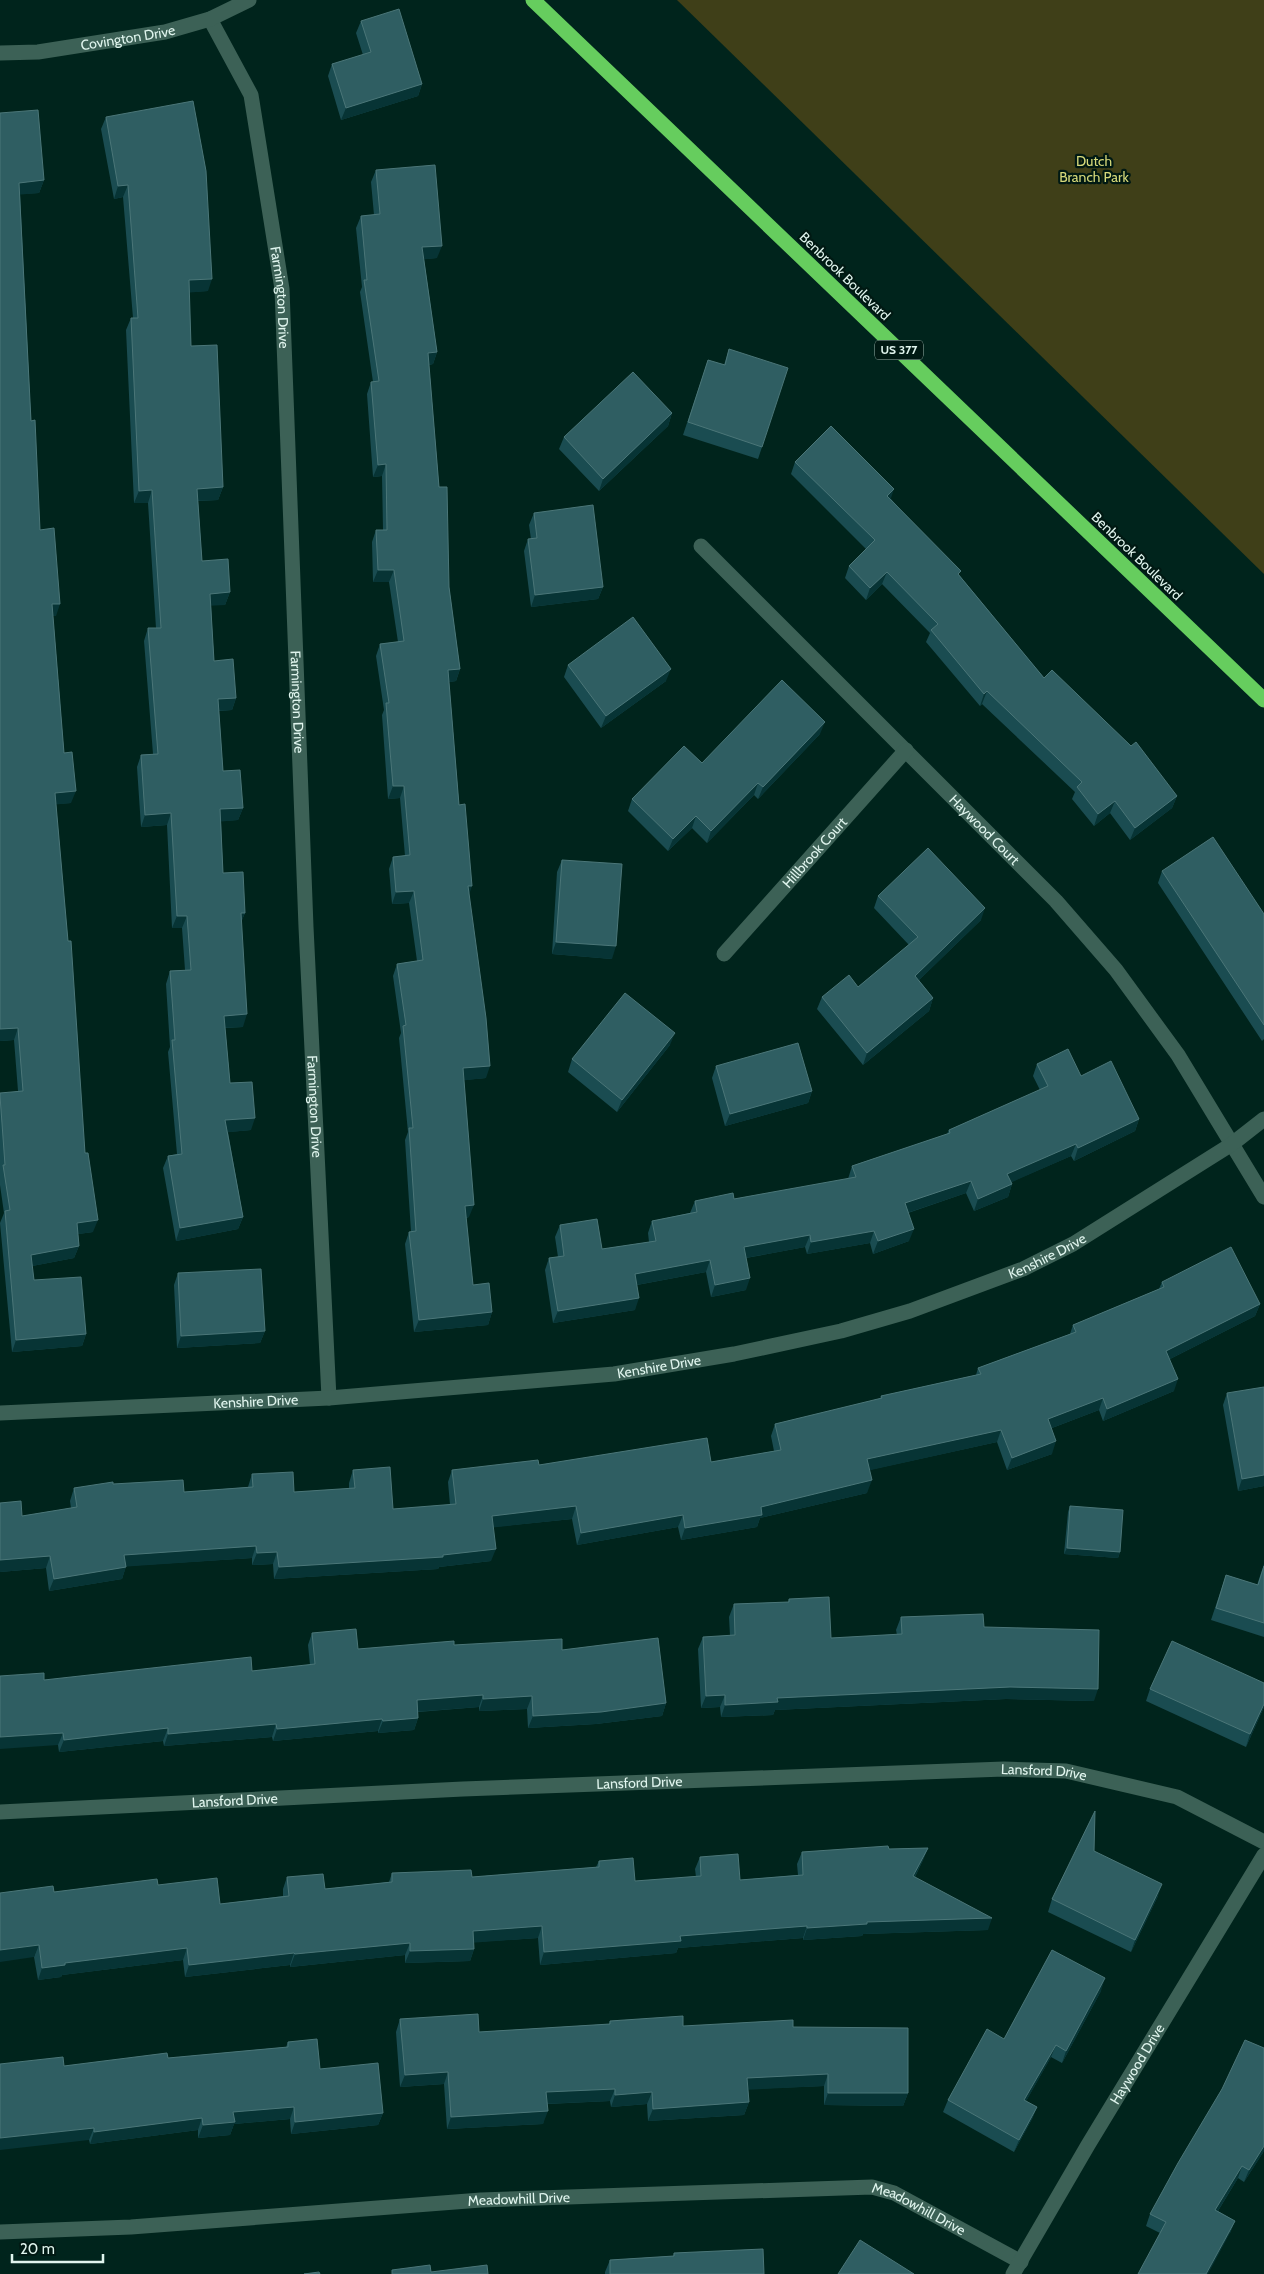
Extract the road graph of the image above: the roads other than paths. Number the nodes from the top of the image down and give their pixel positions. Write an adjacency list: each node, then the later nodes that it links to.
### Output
1 (249, 0): 3 (street, Covington Drive)
2 (533, 0): 6 (highway, Benbrook Boulevard / US 377)
3 (210, 20): 4 (street, Covington Drive); 12 (street, Farmington Drive)
4 (0, 53)
5 (701, 546): 7 (street, Haywood Court)
6 (1264, 700)
7 (906, 750): 8 (street, Hillbrook Court); 10 (street, Haywood Court)
8 (724, 954)
9 (1264, 1119): 10 (street, Kenshire Drive)
10 (1232, 1144): 11 (street); 12 (street, Kenshire Drive)
11 (1264, 1197)
12 (329, 1398): 13 (street, Kenshire Drive)
13 (0, 1413)
14 (0, 1812): 15 (street, Lansford Drive)
15 (1264, 1842)
16 (1264, 1855): 18 (street, Haywood Drive)
17 (0, 2232): 18 (street, Meadowhill Drive)
18 (1017, 2268)

